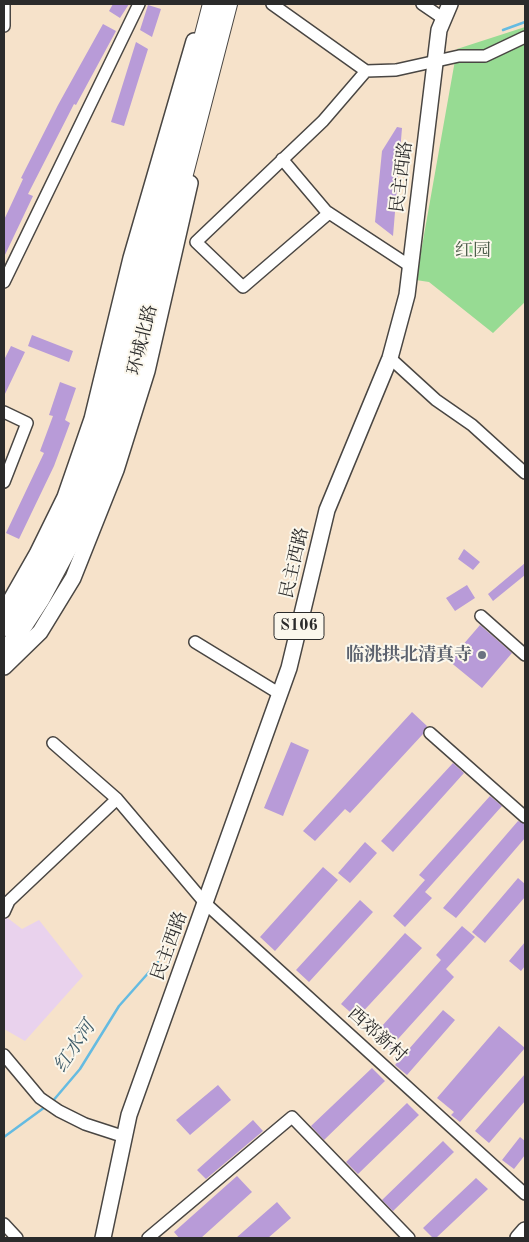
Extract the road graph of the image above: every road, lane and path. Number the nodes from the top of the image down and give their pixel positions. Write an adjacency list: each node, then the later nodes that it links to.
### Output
1 (139, 4): 18 (street)
2 (205, 4): 24 (main road)
3 (212, 4): 21 (highway, 环城北路)
4 (228, 4): 21 (highway, 环城北路)
5 (233, 4): 30 (main road)
6 (272, 4): 14 (street)
7 (422, 4): 10 (street)
8 (450, 4): 10 (main road, 民主西路 / S106)
9 (4, 5): 11 (street)
10 (444, 19): 13 (main road, 民主西路 / S106)
11 (4, 26)
12 (525, 37): 13 (street)
13 (435, 61): 14 (street); 17 (main road, 民主西路 / S106)
14 (366, 70): 15 (street)
15 (282, 159): 16 (street); 16 (street)
16 (329, 213): 17 (street)
17 (410, 266): 19 (main road, 民主西路 / S106)
18 (4, 282)
19 (390, 358): 22 (street); 31 (main road, 民主西路 / S106)
20 (4, 412): 23 (street)
21 (117, 414): 26 (highway, 环城北路); 28 (highway, 环城北路)
22 (525, 473)
23 (4, 482)
24 (4, 612)
25 (482, 616): 29 (street)
26 (4, 627)
27 (195, 642): 31 (street)
28 (4, 655)
29 (525, 655)
30 (4, 667)
31 (280, 694): 36 (main road, 民主西路 / S106)
32 (430, 732): 35 (street)
33 (53, 743): 34 (street, 西郊新村)
34 (117, 800): 36 (street, 西郊新村); 37 (street)
35 (525, 817)
36 (205, 903): 39 (main road, 民主西路 / S106); 40 (street, 西郊新村)
37 (4, 912)
38 (4, 1055): 39 (street)
39 (125, 1137): 44 (main road, 民主西路 / S106)
40 (525, 1194)
41 (4, 1224): 43 (street)
42 (525, 1230): 47 (main road)
43 (17, 1238)
44 (103, 1238)
45 (148, 1238): 46 (street)
46 (410, 1238)
47 (518, 1238)

